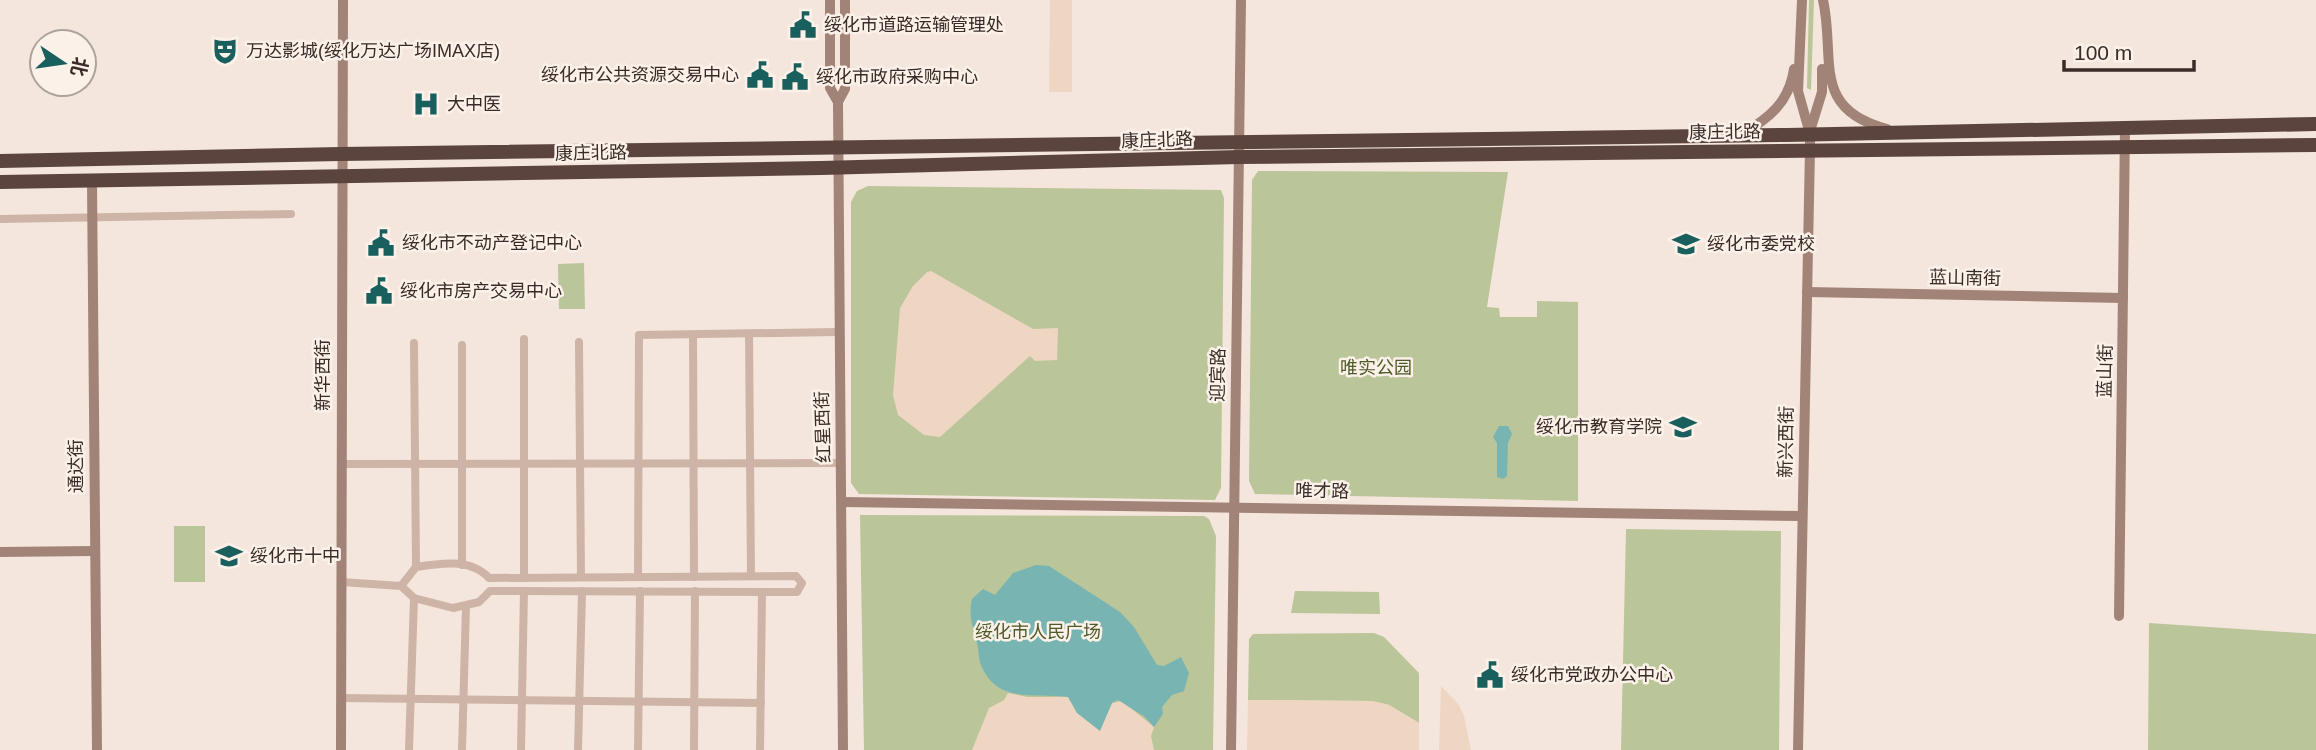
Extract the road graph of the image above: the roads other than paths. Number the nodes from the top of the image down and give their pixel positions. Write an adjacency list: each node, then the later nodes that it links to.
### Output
1 (343, 0): 17 (main road, 新华西街)
2 (830, 0): 7 (main road, 红星西街)
3 (845, 0): 7 (main road, 红星西街)
4 (1241, 0): 16 (main road, 迎宾路)
5 (1801, 0): 11 (main road); 12 (main road, 新兴西街)
6 (1823, 0): 10 (main road); 12 (main road, 新兴西街)
7 (838, 102): 15 (main road, 红星西街)
8 (2316, 124): 9 (highway, 康庄北路)
9 (2125, 127): 10 (highway, 康庄北路); 14 (main road, 蓝山街)
10 (1893, 131): 12 (highway, 康庄北路)
11 (1740, 136): 12 (highway, 康庄北路); 16 (highway, 康庄北路)
12 (1810, 142): 14 (highway, 康庄北路); 16 (highway, 康庄北路); 26 (main road, 新兴西街)
13 (2316, 145): 14 (highway, 康庄北路)
14 (2125, 147): 27 (main road, 蓝山街)
15 (837, 148): 16 (highway, 康庄北路); 17 (highway, 康庄北路); 19 (main road, 红星西街)
16 (1239, 150): 19 (highway, 康庄北路); 45 (main road, 迎宾路)
17 (341, 154): 18 (highway, 康庄北路); 20 (main road, 新华西街)
18 (0, 161)
19 (836, 168): 20 (highway, 康庄北路); 28 (main road, 红星西街)
20 (340, 176): 22 (highway, 康庄北路); 39 (main road, 新华西街)
21 (0, 182): 22 (highway, 康庄北路)
22 (92, 182): 24 (main road, 通达街)
23 (291, 214): 24 (street)
24 (92, 217): 25 (street); 47 (main road, 通达街)
25 (0, 219)
26 (1807, 292): 27 (main road, 蓝山南街); 46 (main road, 新兴西街)
27 (2123, 298): 65 (main road, 蓝山街)
28 (837, 332): 29 (street); 38 (main road, 红星西街)
29 (749, 334): 30 (street); 43 (street)
30 (693, 335): 36 (street); 37 (street)
31 (524, 339): 41 (street)
32 (579, 342): 42 (street)
33 (415, 343): 40 (street)
34 (462, 345): 35 (street)
35 (462, 463): 40 (street); 41 (street); 49 (street)
36 (639, 463): 37 (street); 42 (street); 53 (street)
37 (694, 463): 43 (street); 54 (street)
38 (841, 463): 43 (street); 44 (main road, 红星西街)
39 (341, 464): 40 (street); 56 (main road, 新华西街)
40 (415, 464): 50 (street)
41 (524, 464): 42 (street); 55 (street)
42 (580, 464): 52 (street)
43 (750, 464): 51 (street)
44 (842, 502): 45 (main road, 唯才路); 83 (main road, 红星西街)
45 (1233, 507): 46 (main road, 唯才路); 84 (main road, 迎宾路)
46 (1801, 516): 85 (main road, 新兴西街)
47 (94, 551): 48 (main road); 74 (main road, 通达街)
48 (0, 552)
49 (462, 565): 50 (street); 55 (street)
50 (416, 568): 57 (street)
51 (751, 576): 54 (street); 62 (street)
52 (581, 577): 53 (street); 55 (street)
53 (638, 577): 54 (street)
54 (694, 577)
55 (524, 578)
56 (341, 582): 57 (street); 66 (main road, 新华西街)
57 (401, 586): 63 (street)
58 (524, 591): 59 (street); 64 (street); 70 (street)
59 (582, 591): 60 (street); 68 (street)
60 (640, 591): 61 (street); 71 (street)
61 (695, 592): 62 (street); 72 (street)
62 (762, 592): 73 (street)
63 (414, 598): 64 (street); 67 (street)
64 (466, 606): 69 (street)
65 (2119, 616)
66 (341, 698): 67 (street); 75 (main road, 新华西街)
67 (411, 700): 69 (street); 76 (street)
68 (579, 700): 70 (street); 71 (street); 79 (street)
69 (463, 701): 70 (street); 77 (street)
70 (522, 701): 78 (street)
71 (638, 702): 72 (street); 80 (street)
72 (694, 702): 73 (street); 81 (street)
73 (761, 704): 82 (street)
74 (97, 750)
75 (341, 750)
76 (409, 750)
77 (462, 750)
78 (521, 750)
79 (578, 750)
80 (638, 750)
81 (694, 750)
82 (760, 750)
83 (843, 750)
84 (1231, 750)
85 (1798, 750)

